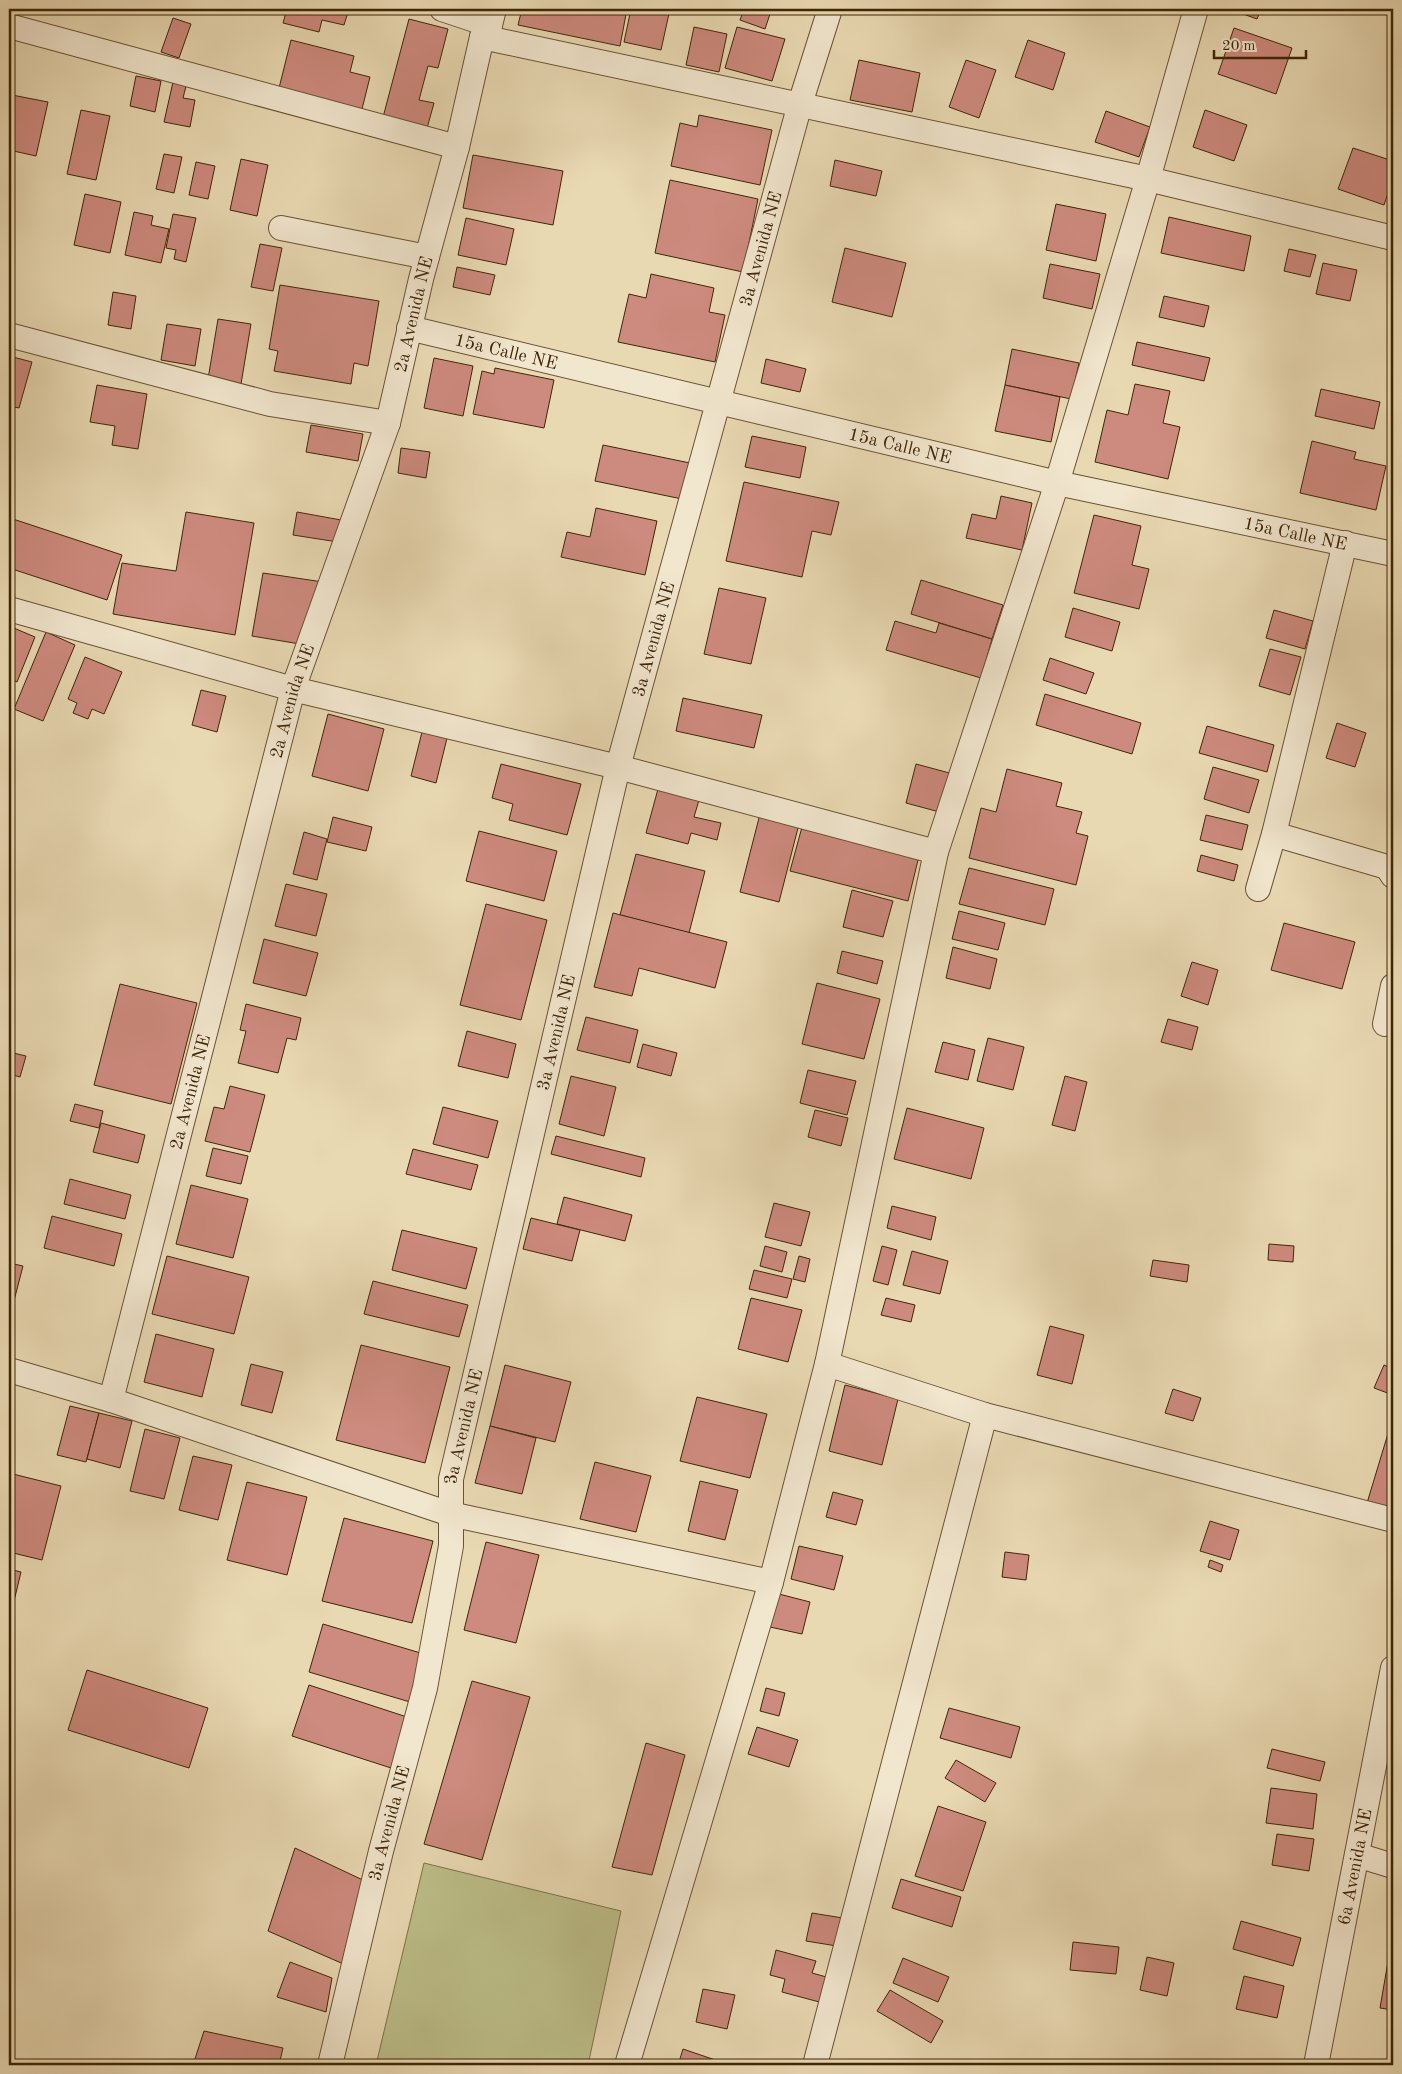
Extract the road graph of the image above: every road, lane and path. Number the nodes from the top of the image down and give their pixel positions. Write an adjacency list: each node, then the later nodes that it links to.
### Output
1 (442, 9): 4 (street)
2 (830, 9): 6 (street, 3a Avenida NE)
3 (1196, 9): 8 (street)
4 (489, 24): 6 (street); 7 (street, 2a Avenida NE)
5 (9, 26): 7 (street)
6 (800, 104): 8 (street); 14 (street, 3a Avenida NE)
7 (457, 147): 11 (street, 2a Avenida NE)
8 (1148, 179): 10 (street); 16 (street)
9 (281, 228): 11 (street)
10 (1393, 238)
11 (427, 257): 12 (street, 2a Avenida NE)
12 (409, 328): 14 (street, 15a Calle NE); 15 (street, 2a Avenida NE)
13 (9, 335): 15 (street)
14 (720, 403): 16 (street, 15a Calle NE); 21 (street, 3a Avenida NE)
15 (388, 422): 20 (street, 2a Avenida NE)
16 (1057, 483): 17 (street, 15a Calle NE); 23 (street)
17 (1345, 543): 18 (street, 15a Calle NE); 22 (street)
18 (1393, 554)
19 (9, 609): 20 (street)
20 (293, 689): 21 (street); 30 (street, 2a Avenida NE)
21 (618, 767): 23 (street); 32 (street, 3a Avenida NE)
22 (1274, 834): 24 (street); 25 (street)
23 (936, 852): 28 (street)
24 (1393, 876)
25 (1258, 889)
26 (1393, 986): 27 (street)
27 (1385, 1024)
28 (827, 1364): 31 (street); 34 (street)
29 (9, 1370): 30 (street)
30 (111, 1400): 32 (street)
31 (985, 1415): 33 (street); 40 (street)
32 (450, 1514): 34 (street); 38 (street, 3a Avenida NE)
33 (1393, 1520)
34 (771, 1582): 39 (street)
35 (1393, 1668): 36 (street, 6a Avenida NE)
36 (1357, 1855): 37 (street); 41 (street, 6a Avenida NE)
37 (1393, 1866)
38 (330, 2065)
39 (627, 2065)
40 (815, 2065)
41 (1316, 2065)

